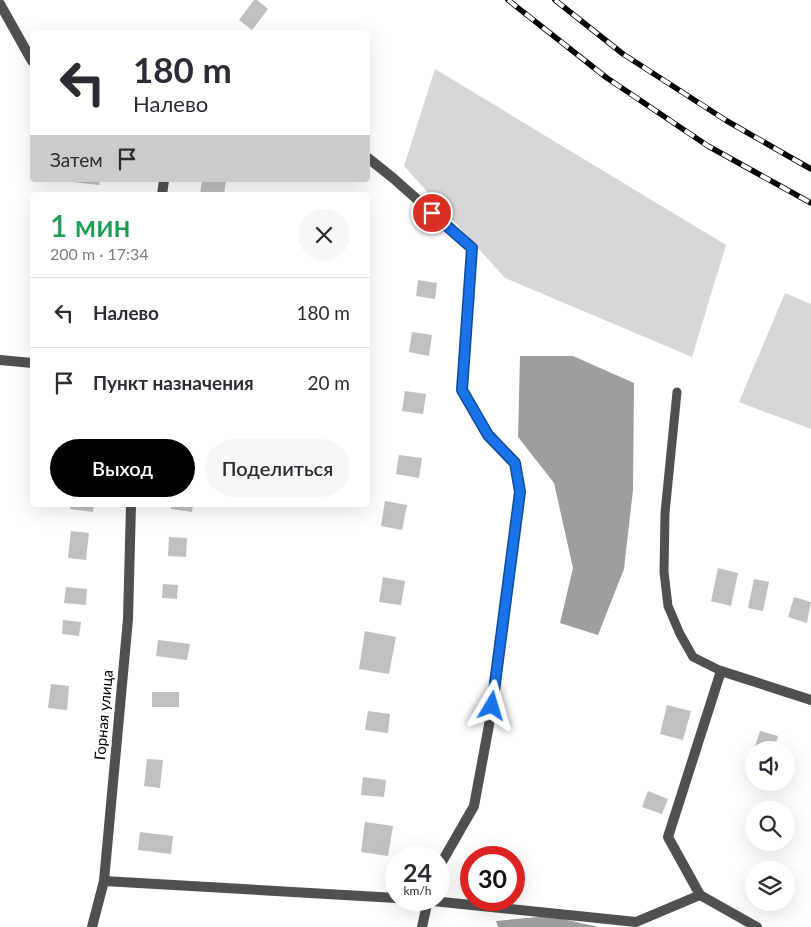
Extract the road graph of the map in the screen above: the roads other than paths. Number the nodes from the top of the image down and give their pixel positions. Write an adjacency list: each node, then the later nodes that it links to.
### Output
1 (0, 4): 2 (street)
2 (30, 57)
3 (370, 160): 10 (street)
4 (0, 360): 5 (street)
5 (30, 363)
6 (677, 392): 8 (lane)
7 (132, 507): 11 (street, Горная улица)
8 (721, 671): 9 (street); 12 (street)
9 (811, 700)
10 (450, 848)
11 (104, 881): 13 (street); 16 (street, Горная улица)
12 (700, 895): 14 (street); 18 (street)
13 (385, 897)
14 (450, 902)
15 (426, 911): 17 (street)
16 (92, 927)
17 (422, 927)
18 (757, 927)

